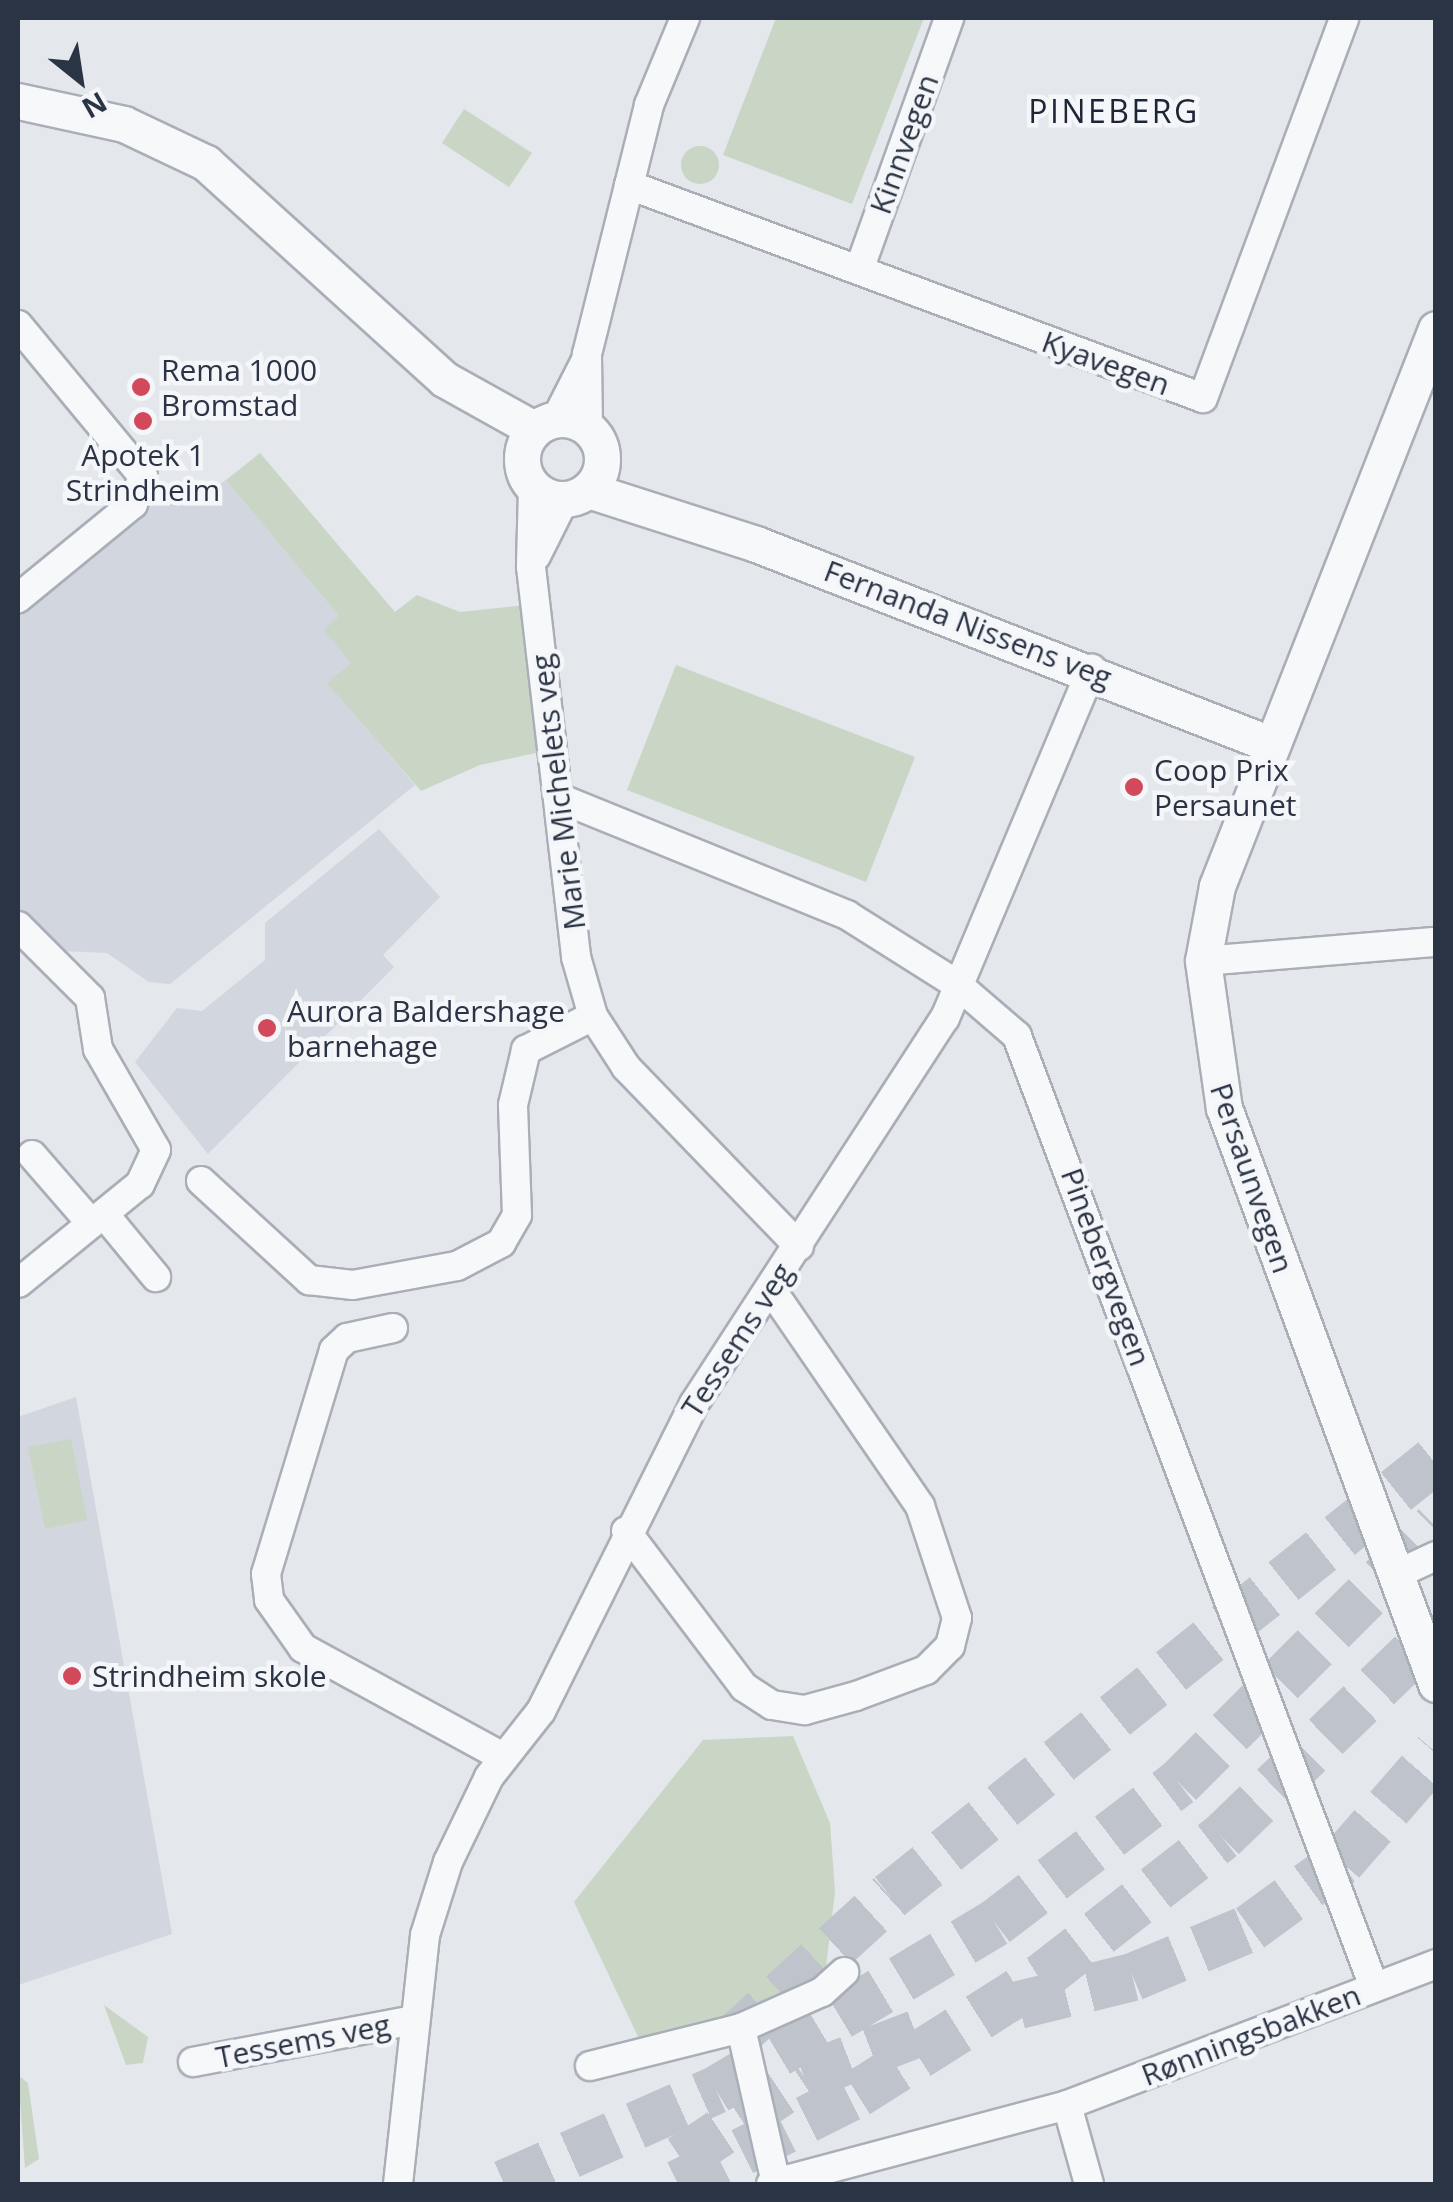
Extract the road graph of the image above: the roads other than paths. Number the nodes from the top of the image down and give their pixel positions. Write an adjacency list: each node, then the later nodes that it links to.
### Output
1 (685, 18): 6 (street, Marie Michelets veg)
2 (949, 18): 7 (street, Kinnvegen)
3 (1344, 18): 7 (street, Kyavegen)
4 (18, 101): 5 (street, Fernanda Nissens veg)
5 (34, 118): 10 (street, Fernanda Nissens veg)
6 (629, 185): 7 (street, Kyavegen); 10 (street, Marie Michelets veg)
7 (859, 270)
8 (18, 325): 11 (street)
9 (1432, 351): 13 (street, Persaunvegen)
10 (561, 458): 12 (street, Fernanda Nissens veg); 14 (street, Marie Michelets veg)
11 (18, 598)
12 (1092, 669): 13 (street, Fernanda Nissens veg); 18 (street, Tessems veg)
13 (1270, 744): 17 (street, Persaunvegen)
14 (559, 798): 18 (street, Pinebergvegen); 19 (street, Marie Michelets veg)
15 (18, 926): 22 (street)
16 (1436, 942): 17 (street)
17 (1203, 962): 30 (street, Persaunvegen)
18 (958, 985): 23 (street, Tessems veg); 35 (street, Pinebergvegen)
19 (593, 1016): 21 (street); 23 (street, Marie Michelets veg)
20 (32, 1155): 22 (street)
21 (201, 1181)
22 (98, 1219): 24 (street); 25 (street)
23 (799, 1246): 26 (street, Tessems veg)
24 (156, 1278)
25 (18, 1284)
26 (771, 1289): 28 (street, Tessems veg); 28 (street)
27 (393, 1328): 32 (street)
28 (626, 1531): 32 (street, Tessems veg)
29 (1436, 1556): 30 (street)
30 (1395, 1574): 31 (street, Persaunvegen)
31 (1436, 1684)
32 (504, 1757): 36 (street, Tessems veg)
33 (1436, 1964): 35 (street, Rønningsbakken)
34 (844, 1972): 37 (street)
35 (1374, 1987): 40 (street, Rønningsbakken)
36 (414, 2020): 38 (street, Tessems veg); 41 (street, Tessems veg)
37 (741, 2028): 39 (street); 42 (street, Rønningsbakken)
38 (193, 2062)
39 (590, 2066)
40 (1067, 2105): 42 (street, Rønningsbakken); 43 (street)
41 (398, 2184)
42 (774, 2184)
43 (1089, 2184)

